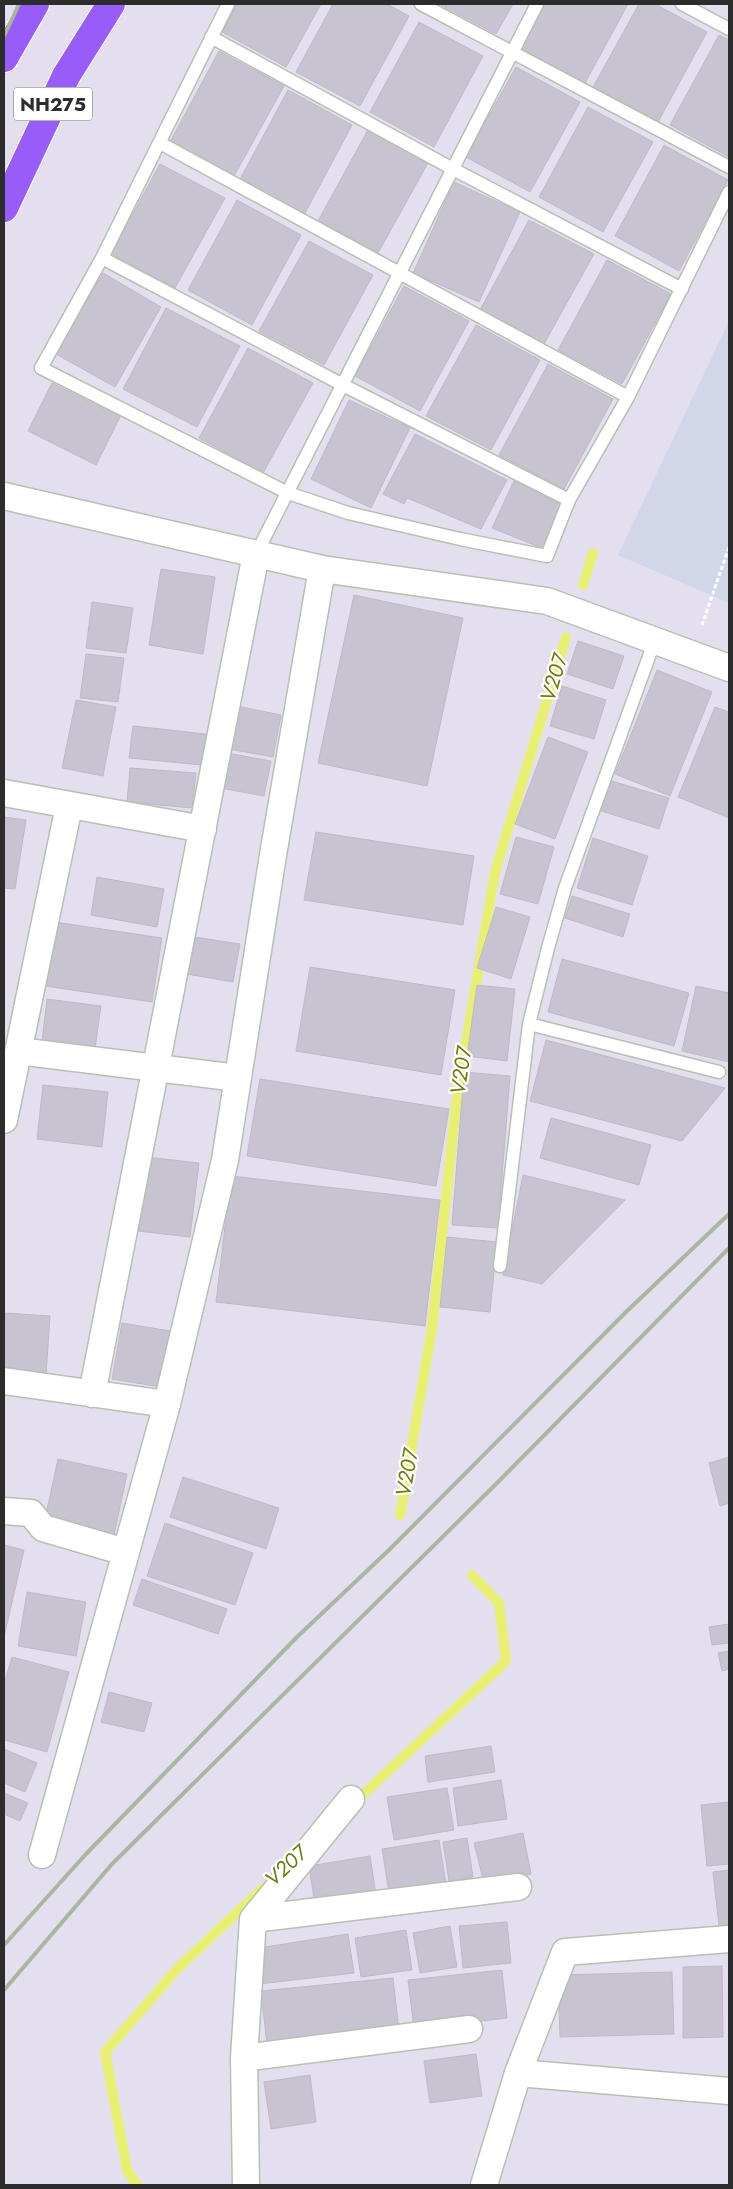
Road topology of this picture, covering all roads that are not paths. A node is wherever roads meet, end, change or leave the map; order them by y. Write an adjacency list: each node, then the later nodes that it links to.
1 (35, 4): 10 (highway)
2 (110, 4): 15 (highway, NH275)
3 (228, 4): 8 (lane)
4 (421, 4): 9 (lane)
5 (537, 4): 9 (lane)
6 (682, 4): 7 (lane)
7 (729, 29)
8 (211, 37): 11 (lane); 13 (lane)
9 (512, 54): 12 (lane); 13 (lane)
10 (4, 58)
11 (160, 143): 16 (lane); 17 (lane)
12 (729, 167)
13 (453, 169): 17 (lane); 18 (lane)
14 (729, 192): 18 (lane)
15 (4, 208)
16 (102, 258): 19 (lane); 21 (lane)
17 (400, 273): 19 (lane); 20 (lane)
18 (682, 289): 20 (lane)
19 (343, 385): 21 (lane); 23 (lane)
20 (628, 397): 23 (lane)
21 (288, 492): 23 (lane); 24 (lane)
22 (4, 496): 24 (street)
23 (569, 500)
24 (256, 554): 25 (street); 30 (street)
25 (322, 569): 26 (street); 35 (street)
26 (655, 640): 27 (street); 31 (lane)
27 (729, 668)
28 (4, 793): 29 (street)
29 (69, 806): 30 (street); 32 (street)
30 (203, 829): 33 (street)
31 (530, 1024): 34 (lane); 37 (lane)
32 (18, 1051): 33 (street); 36 (street)
33 (156, 1067): 35 (street); 39 (street)
34 (719, 1072)
35 (238, 1078): 40 (street)
36 (4, 1120)
37 (500, 1266)
38 (4, 1381): 39 (street)
39 (92, 1394): 40 (street)
40 (167, 1404): 42 (street)
41 (4, 1512): 42 (street)
42 (125, 1552): 44 (street)
43 (351, 1799): 46 (street)
44 (42, 1855)
45 (518, 1887): 46 (street)
46 (253, 1919): 49 (street)
47 (729, 1939): 50 (street)
48 (469, 2029): 49 (street)
49 (244, 2058): 52 (street)
50 (518, 2073): 51 (street); 53 (street)
51 (729, 2091)
52 (246, 2185)
53 (484, 2185)

